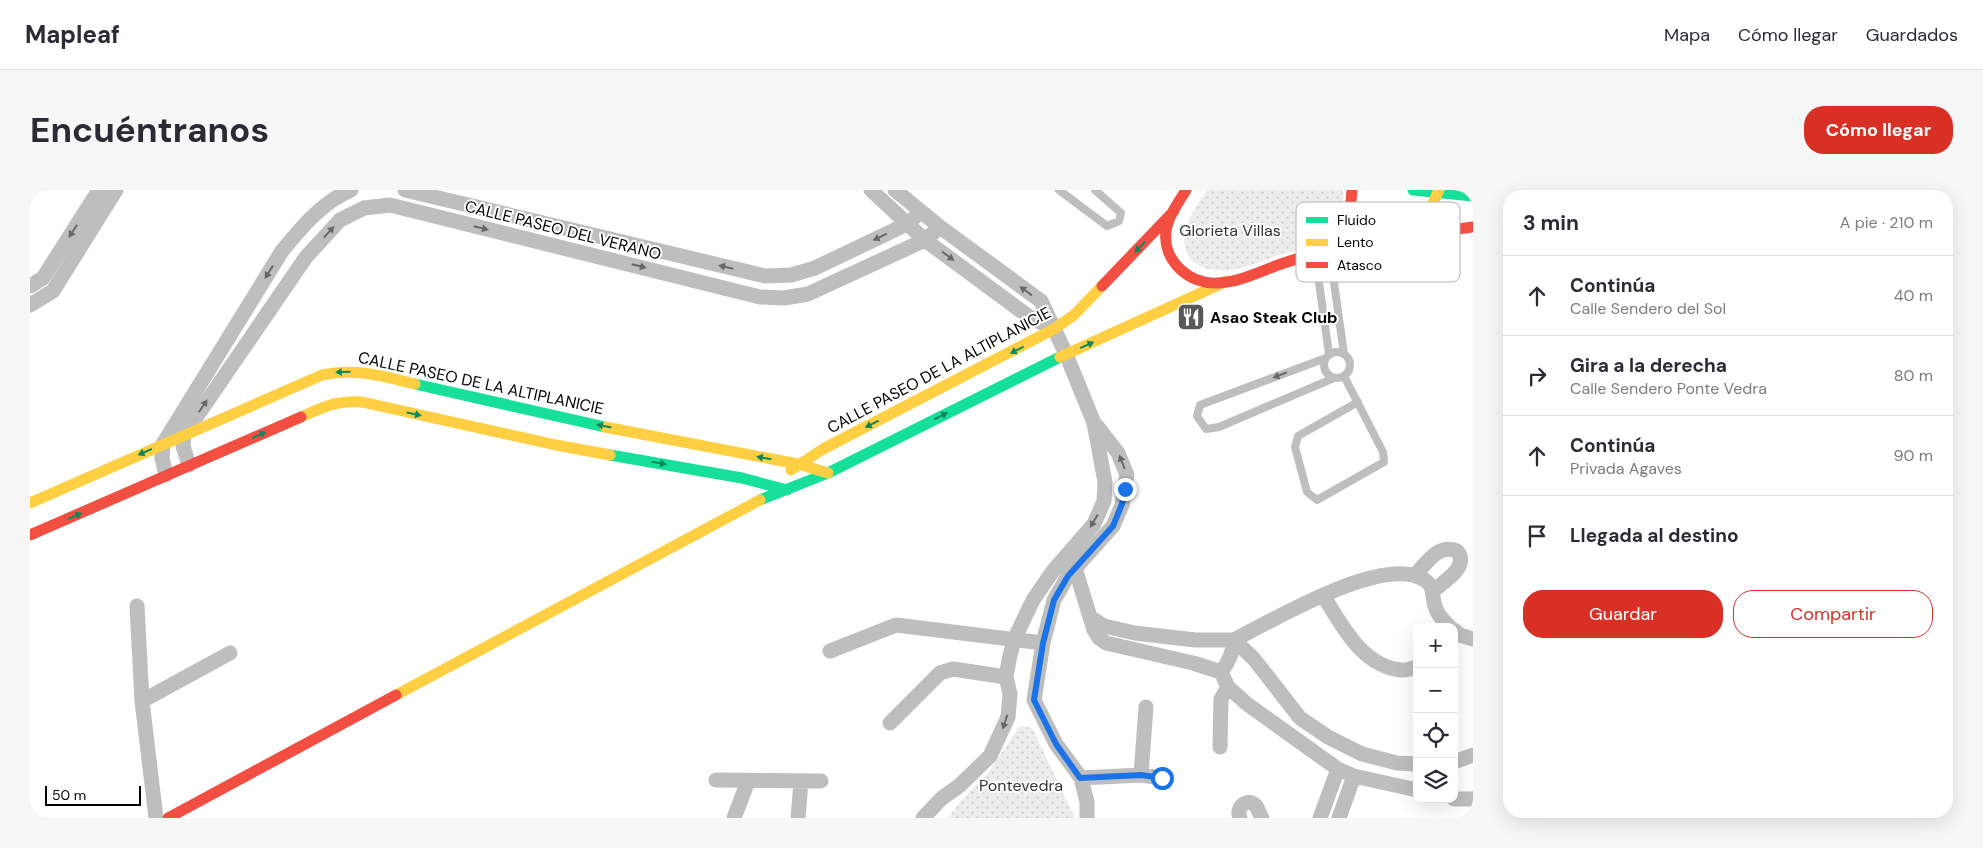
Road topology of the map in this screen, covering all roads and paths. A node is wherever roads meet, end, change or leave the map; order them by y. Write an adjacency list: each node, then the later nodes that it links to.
1 (100, 190): 31 (street, one-way to 31)
2 (116, 190): 32 (street)
3 (351, 190): 22 (street)
4 (405, 190): 17 (street, CALLE PASEO DEL VERANO)
5 (871, 190): 16 (street)
6 (895, 190): 15 (street)
7 (1059, 190): 8 (lane)
8 (1095, 190)
9 (1186, 190): 14 (main road)
10 (1413, 190): 12 (main road)
11 (1465, 190): 13 (main road)
12 (1438, 192): 13 (main road)
13 (1473, 196)
14 (1174, 211): 28 (main road); 33 (main road, CALLE PASEO DE LA ALTIPLANICIE, one-way to 33)
15 (921, 212): 16 (street, CALLE PASEO DEL VERANO); 18 (street)
16 (907, 224): 21 (street); 24 (street, CALLE PASEO DEL VERANO, one-way to 24)
17 (551, 225): 23 (street); 24 (street, CALLE PASEO DEL VERANO)
18 (940, 227): 21 (street, CALLE PASEO DEL VERANO); 33 (street, one-way to 18)
19 (1473, 227): 20 (main road)
20 (1460, 229)
21 (925, 240): 27 (street, CALLE PASEO DEL VERANO); 33 (street, one-way to 33)
22 (288, 244): 25 (street); 43 (street, one-way to 43)
23 (548, 244): 25 (street, CALLE PASEO DEL VERANO, one-way to 23); 27 (street, CALLE PASEO DEL VERANO, one-way to 27)
24 (675, 254): 27 (street)
25 (306, 256): 42 (street, CALLE PASEO DEL VERANO, one-way to 25)
26 (1296, 259): 28 (main road)
27 (671, 274)
28 (1227, 281): 34 (main road, one-way to 28)
29 (1318, 282): 36 (lane)
30 (1336, 282): 35 (lane)
31 (30, 286)
32 (30, 305)
33 (1054, 329): 34 (street); 44 (main road, CALLE PASEO DE LA ALTIPLANICIE, one-way to 44)
34 (1066, 354): 40 (street); 46 (main road, one-way to 34)
35 (1344, 354): 36 (lane); 37 (lane)
36 (1327, 356): 38 (lane); 38 (lane, one-way to 38)
37 (1344, 376): 38 (lane); 39 (lane)
38 (1334, 378)
39 (1358, 402): 39 (lane)
40 (1094, 423): 53 (street, one-way to 53); 54 (street, one-way to 40)
41 (559, 431): 42 (main road, CALLE PASEO DE LA ALTIPLANICIE, one-way to 42); 44 (main road, CALLE PASEO DE LA ALTIPLANICIE, one-way to 41); 45 (main road, CALLE PASEO DE LA ALTIPLANICIE, one-way to 41); 48 (main road, CALLE PASEO DE LA ALTIPLANICIE, one-way to 48)
42 (184, 435): 43 (main road, CALLE PASEO DE LA ALTIPLANICIE); 45 (street)
43 (163, 444): 47 (street); 50 (main road, CALLE PASEO DE LA ALTIPLANICIE, one-way to 50)
44 (798, 464): 46 (main road, CALLE PASEO DE LA ALTIPLANICIE); 48 (main road, CALLE PASEO DE LA ALTIPLANICIE)
45 (189, 466): 47 (main road, CALLE PASEO DE LA ALTIPLANICIE)
46 (828, 472): 49 (main road)
47 (166, 475): 52 (main road, CALLE PASEO DE LA ALTIPLANICIE, one-way to 47)
48 (770, 485): 49 (main road, CALLE PASEO DE LA ALTIPLANICIE); 51 (main road)
49 (787, 490): 51 (main road)
50 (30, 502)
51 (748, 505): 92 (main road)
52 (30, 535)
53 (1066, 555): 54 (street); 61 (street)
54 (1076, 568): 59 (street); 63 (street)
55 (1415, 576): 56 (street); 56 (street); 57 (street)
56 (1433, 591): 60 (street)
57 (1323, 595): 62 (street); 66 (street)
58 (137, 606): 72 (street)
59 (1090, 617): 62 (street); 67 (street)
60 (1446, 623)
61 (1014, 640): 63 (street); 64 (street); 68 (street)
62 (1234, 640): 67 (street); 78 (street)
63 (1043, 643): 71 (street)
64 (830, 651)
65 (230, 653): 72 (street)
66 (1413, 668)
67 (1221, 672): 69 (street)
68 (1006, 677): 70 (street); 74 (street)
69 (1228, 687): 75 (street); 79 (street)
70 (1010, 694): 71 (street); 95 (street, one-way to 95)
71 (1034, 700): 82 (street)
72 (142, 701): 91 (street)
73 (1146, 707): 80 (street)
74 (890, 723)
75 (1220, 747)
76 (1473, 755): 77 (street)
77 (1458, 761)
78 (1413, 764)
79 (1338, 769): 81 (street); 99 (street)
80 (1141, 775): 82 (street); 83 (street)
81 (1354, 776): 88 (street); 100 (street)
82 (1080, 778): 96 (street)
83 (1162, 778)
84 (716, 780): 85 (street)
85 (748, 781): 87 (street); 93 (street)
86 (821, 781): 87 (street)
87 (801, 782): 94 (street)
88 (1413, 789)
89 (1458, 799): 90 (street)
90 (1473, 799)
91 (156, 818)
92 (168, 818)
93 (734, 818)
94 (798, 818)
95 (924, 818)
96 (1087, 818)
97 (1240, 818): 98 (street)
98 (1262, 818)
99 (1320, 818)
100 (1339, 818)

